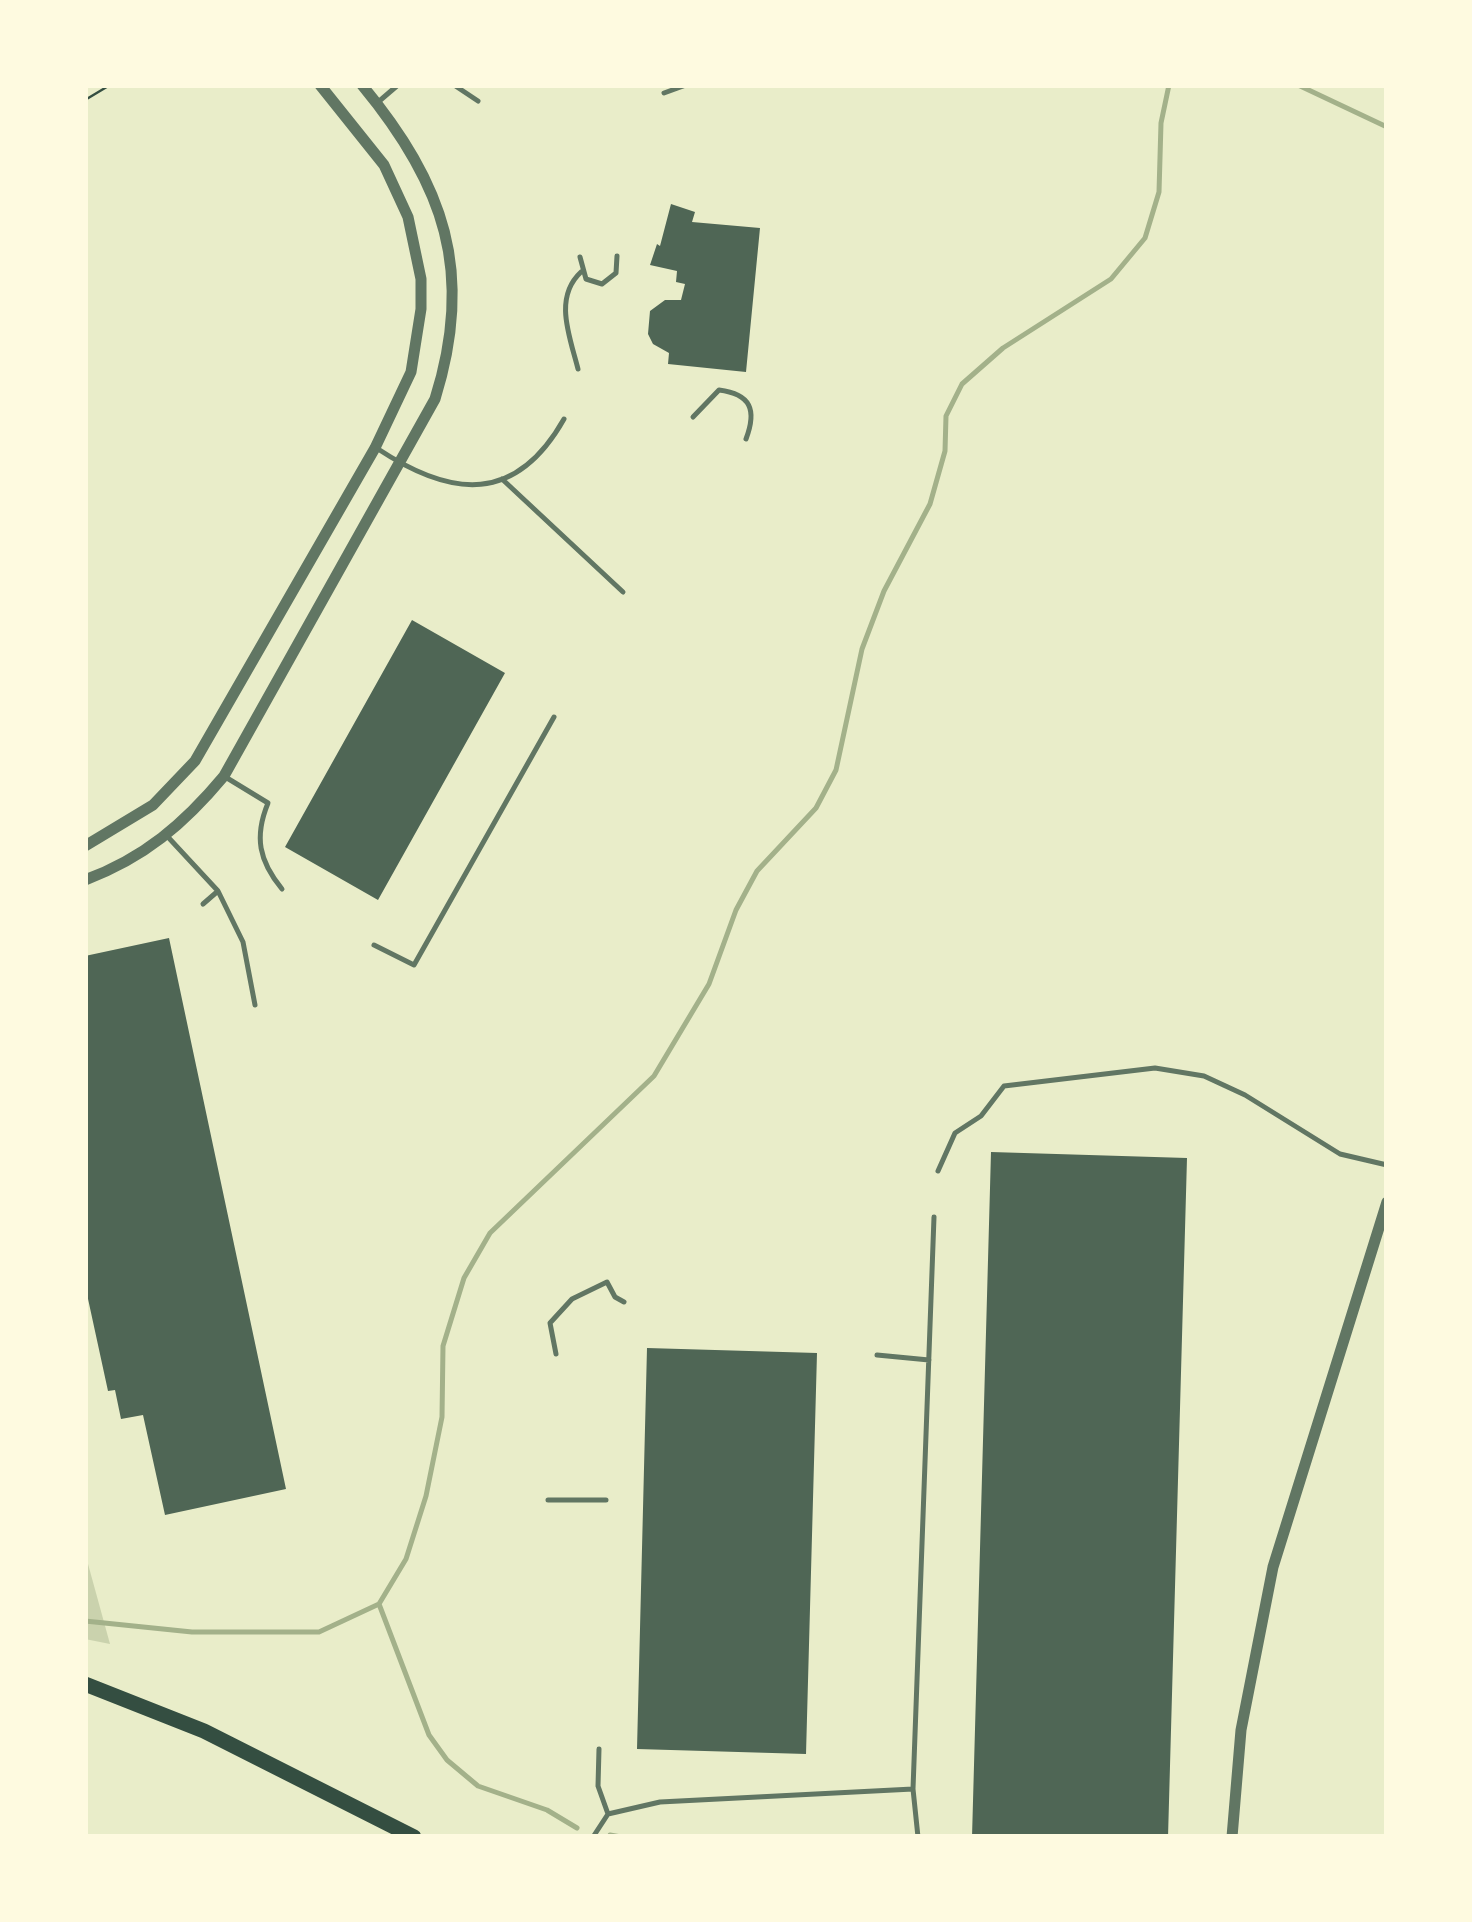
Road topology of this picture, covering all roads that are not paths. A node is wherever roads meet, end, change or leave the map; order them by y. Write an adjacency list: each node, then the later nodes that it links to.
1 (320, 85): 16 (street)
2 (362, 85): 8 (street)
3 (398, 85): 8 (lane)
4 (454, 85): 7 (lane)
5 (686, 85): 6 (lane)
6 (664, 93)
7 (478, 100)
8 (377, 103): 17 (street)
9 (617, 256): 11 (lane)
10 (580, 258): 11 (lane)
11 (580, 272): 12 (lane)
12 (578, 369)
13 (693, 417): 15 (lane)
14 (564, 419): 18 (lane)
15 (746, 438)
16 (375, 448): 17 (lane); 23 (street)
17 (401, 464): 18 (lane); 21 (street)
18 (502, 479): 19 (lane)
19 (623, 592)
20 (554, 717): 28 (lane)
21 (224, 776): 22 (street); 25 (lane)
22 (166, 836): 24 (street); 26 (lane)
23 (85, 846)
24 (85, 880)
25 (282, 889)
26 (218, 891): 27 (lane); 29 (lane)
27 (203, 904)
28 (374, 945)
29 (255, 1005)
30 (1387, 1165): 31 (lane)
31 (938, 1171)
32 (1387, 1202): 47 (street)
33 (934, 1217): 37 (lane)
34 (624, 1302): 35 (lane)
35 (556, 1354)
36 (876, 1355): 37 (lane)
37 (929, 1360): 42 (lane)
38 (548, 1500): 39 (lane)
39 (606, 1500)
40 (85, 1684): 44 (main road)
41 (599, 1748): 43 (lane)
42 (913, 1789): 43 (lane); 46 (lane)
43 (608, 1814): 45 (lane)
44 (414, 1837)
45 (592, 1837)
46 (918, 1837)
47 (1232, 1837)

